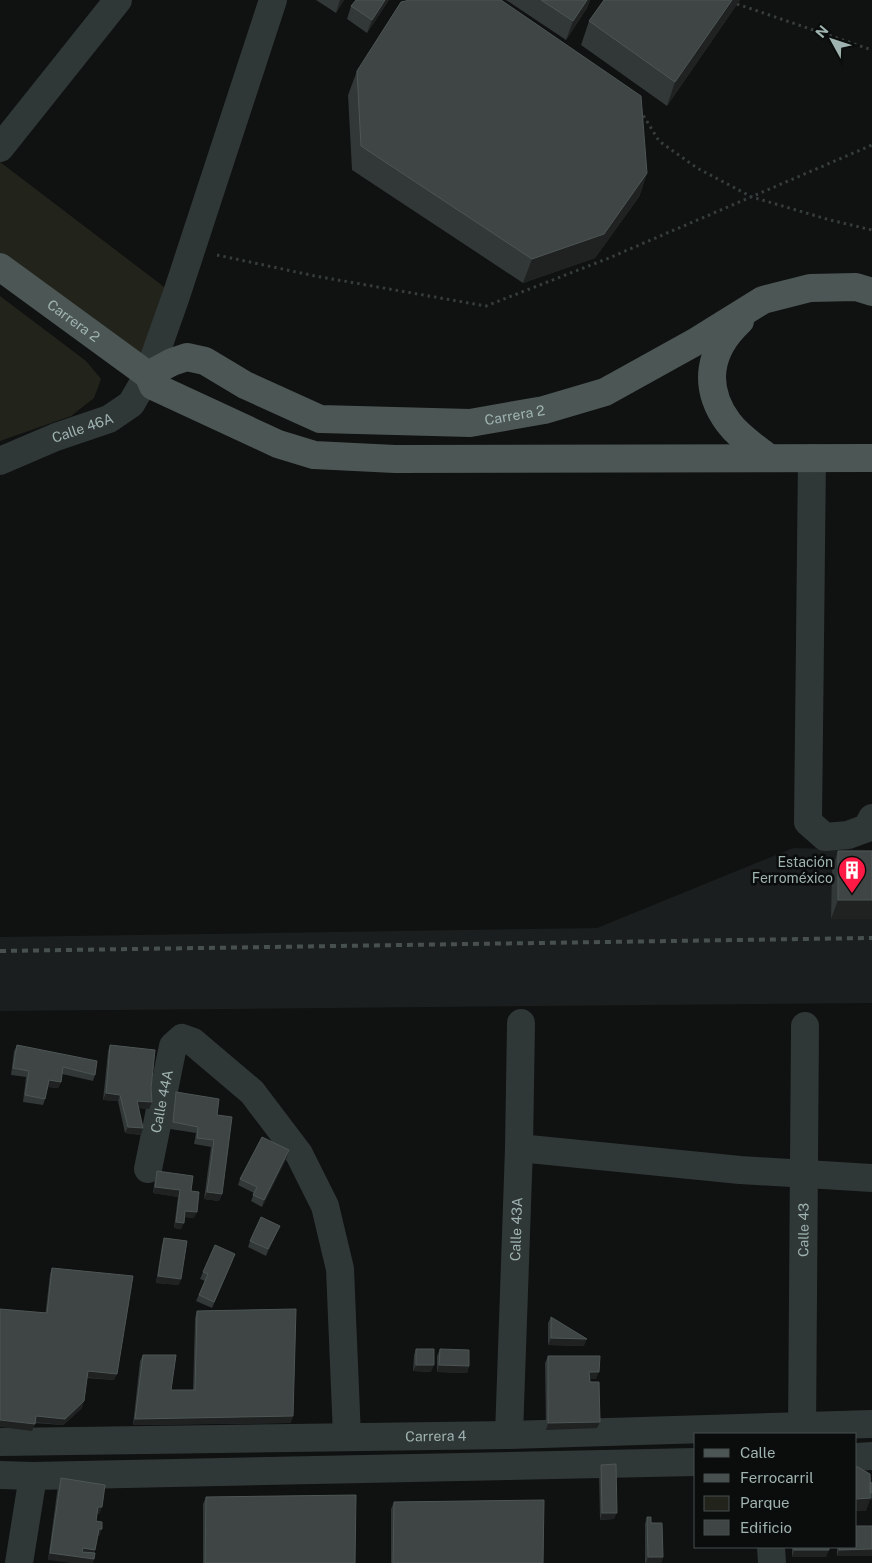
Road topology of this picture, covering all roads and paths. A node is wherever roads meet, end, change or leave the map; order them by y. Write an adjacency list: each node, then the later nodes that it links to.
1 (118, 0): 7 (street)
2 (273, 0): 10 (street, Calle 46A)
3 (737, 4): 4 (path)
4 (872, 50)
5 (638, 108): 8 (path)
6 (872, 145): 8 (path)
7 (0, 148)
8 (752, 197): 9 (path); 10 (path)
9 (872, 230)
10 (191, 250): 14 (street, Calle 46A)
11 (0, 267): 14 (main road, Carrera 2)
12 (872, 292): 13 (main road, Carrera 2)
13 (763, 300): 14 (main road, Carrera 2); 16 (main road)
14 (148, 375): 16 (main road, Carrera 2); 18 (street, Calle 46A)
15 (869, 457): 17 (main road, Carrera 2)
16 (769, 458): 17 (main road, Carrera 2)
17 (812, 458): 19 (street)
18 (0, 461)
19 (872, 818)
20 (521, 1022): 22 (street, Calle 43A)
21 (805, 1026): 24 (street, Calle 43)
22 (519, 1148): 24 (street); 29 (street, Calle 43A)
23 (148, 1169): 30 (street, Calle 44A)
24 (804, 1174): 25 (street); 27 (street, Calle 43)
25 (872, 1178)
26 (872, 1424): 27 (street, Carrera 4)
27 (802, 1430): 28 (street, Carrera 4)
28 (768, 1431): 29 (street, Carrera 4)
29 (509, 1434): 30 (street, Carrera 4)
30 (347, 1436): 31 (street, Carrera 4)
31 (0, 1442)
32 (857, 1456): 33 (street)
33 (872, 1456)
34 (694, 1462): 36 (street)
35 (0, 1475): 36 (street)
36 (33, 1476): 38 (street)
37 (771, 1548): 39 (street)
38 (19, 1563)
39 (772, 1563)

